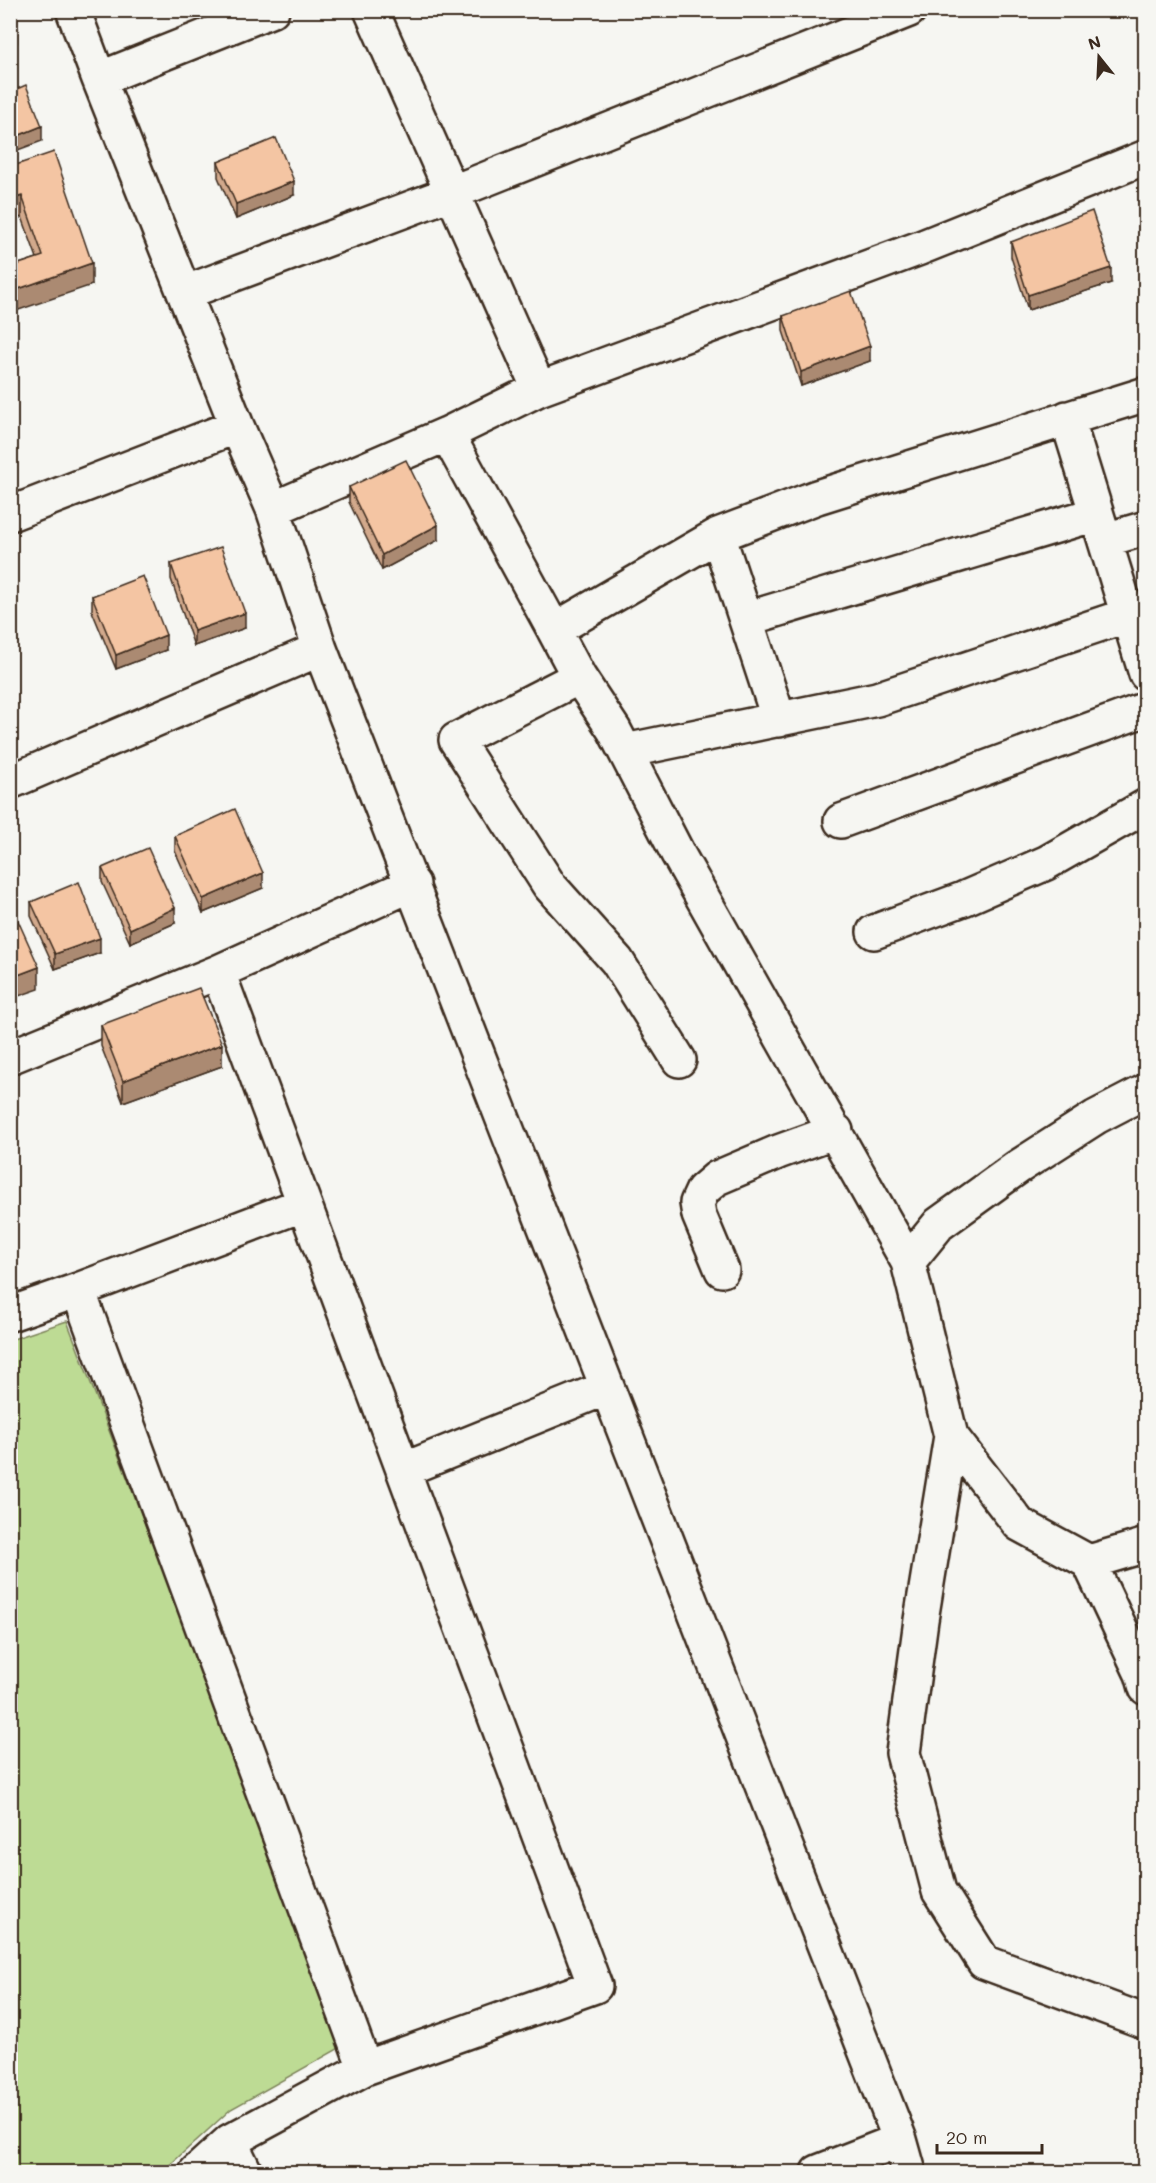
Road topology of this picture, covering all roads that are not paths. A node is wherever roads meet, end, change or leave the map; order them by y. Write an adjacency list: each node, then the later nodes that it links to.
1 (73, 10): 5 (street)
2 (272, 10): 5 (street)
3 (371, 10): 7 (street)
4 (909, 10): 7 (street)
5 (99, 79): 8 (street)
6 (1146, 157): 9 (street)
7 (451, 193): 8 (street); 9 (street)
8 (184, 293): 12 (street)
9 (539, 389): 13 (street)
10 (1146, 394): 11 (street)
11 (1067, 418): 16 (street); 18 (street)
12 (237, 426): 14 (street); 15 (street)
13 (447, 434): 14 (street); 21 (street)
14 (273, 509): 22 (street)
15 (10, 514)
16 (1101, 527): 17 (street); 19 (street); 20 (street)
17 (1146, 528)
18 (718, 535): 20 (street); 21 (street)
19 (1137, 612): 23 (street); 26 (street)
20 (746, 619): 26 (street)
21 (554, 630): 24 (street)
22 (320, 649): 28 (street); 31 (street)
23 (1146, 674)
24 (579, 677): 27 (street); 35 (street)
25 (1146, 709): 30 (street)
26 (778, 720): 27 (street)
27 (625, 752): 37 (street)
28 (10, 782)
29 (1146, 806): 32 (street)
30 (841, 821)
31 (413, 884): 33 (street); 43 (street)
32 (874, 932)
33 (218, 972): 34 (street); 38 (street)
34 (10, 1057)
35 (679, 1060)
36 (1146, 1091): 39 (street)
37 (836, 1131): 39 (street); 40 (street)
38 (304, 1204): 41 (street); 45 (street)
39 (908, 1262): 44 (street)
40 (722, 1270)
41 (78, 1290): 42 (street); 50 (street)
42 (10, 1314)
43 (606, 1388): 45 (street); 51 (street)
44 (951, 1436): 47 (street); 49 (street)
45 (403, 1470): 50 (street)
46 (1146, 1545): 47 (street)
47 (1089, 1562): 48 (street)
48 (1146, 1688)
49 (1146, 2022)
50 (365, 2068): 52 (street)
51 (900, 2140): 55 (street); 56 (street)
52 (230, 2141): 53 (street); 54 (street)
53 (196, 2172)
54 (245, 2172)
55 (818, 2172)
56 (909, 2172)

